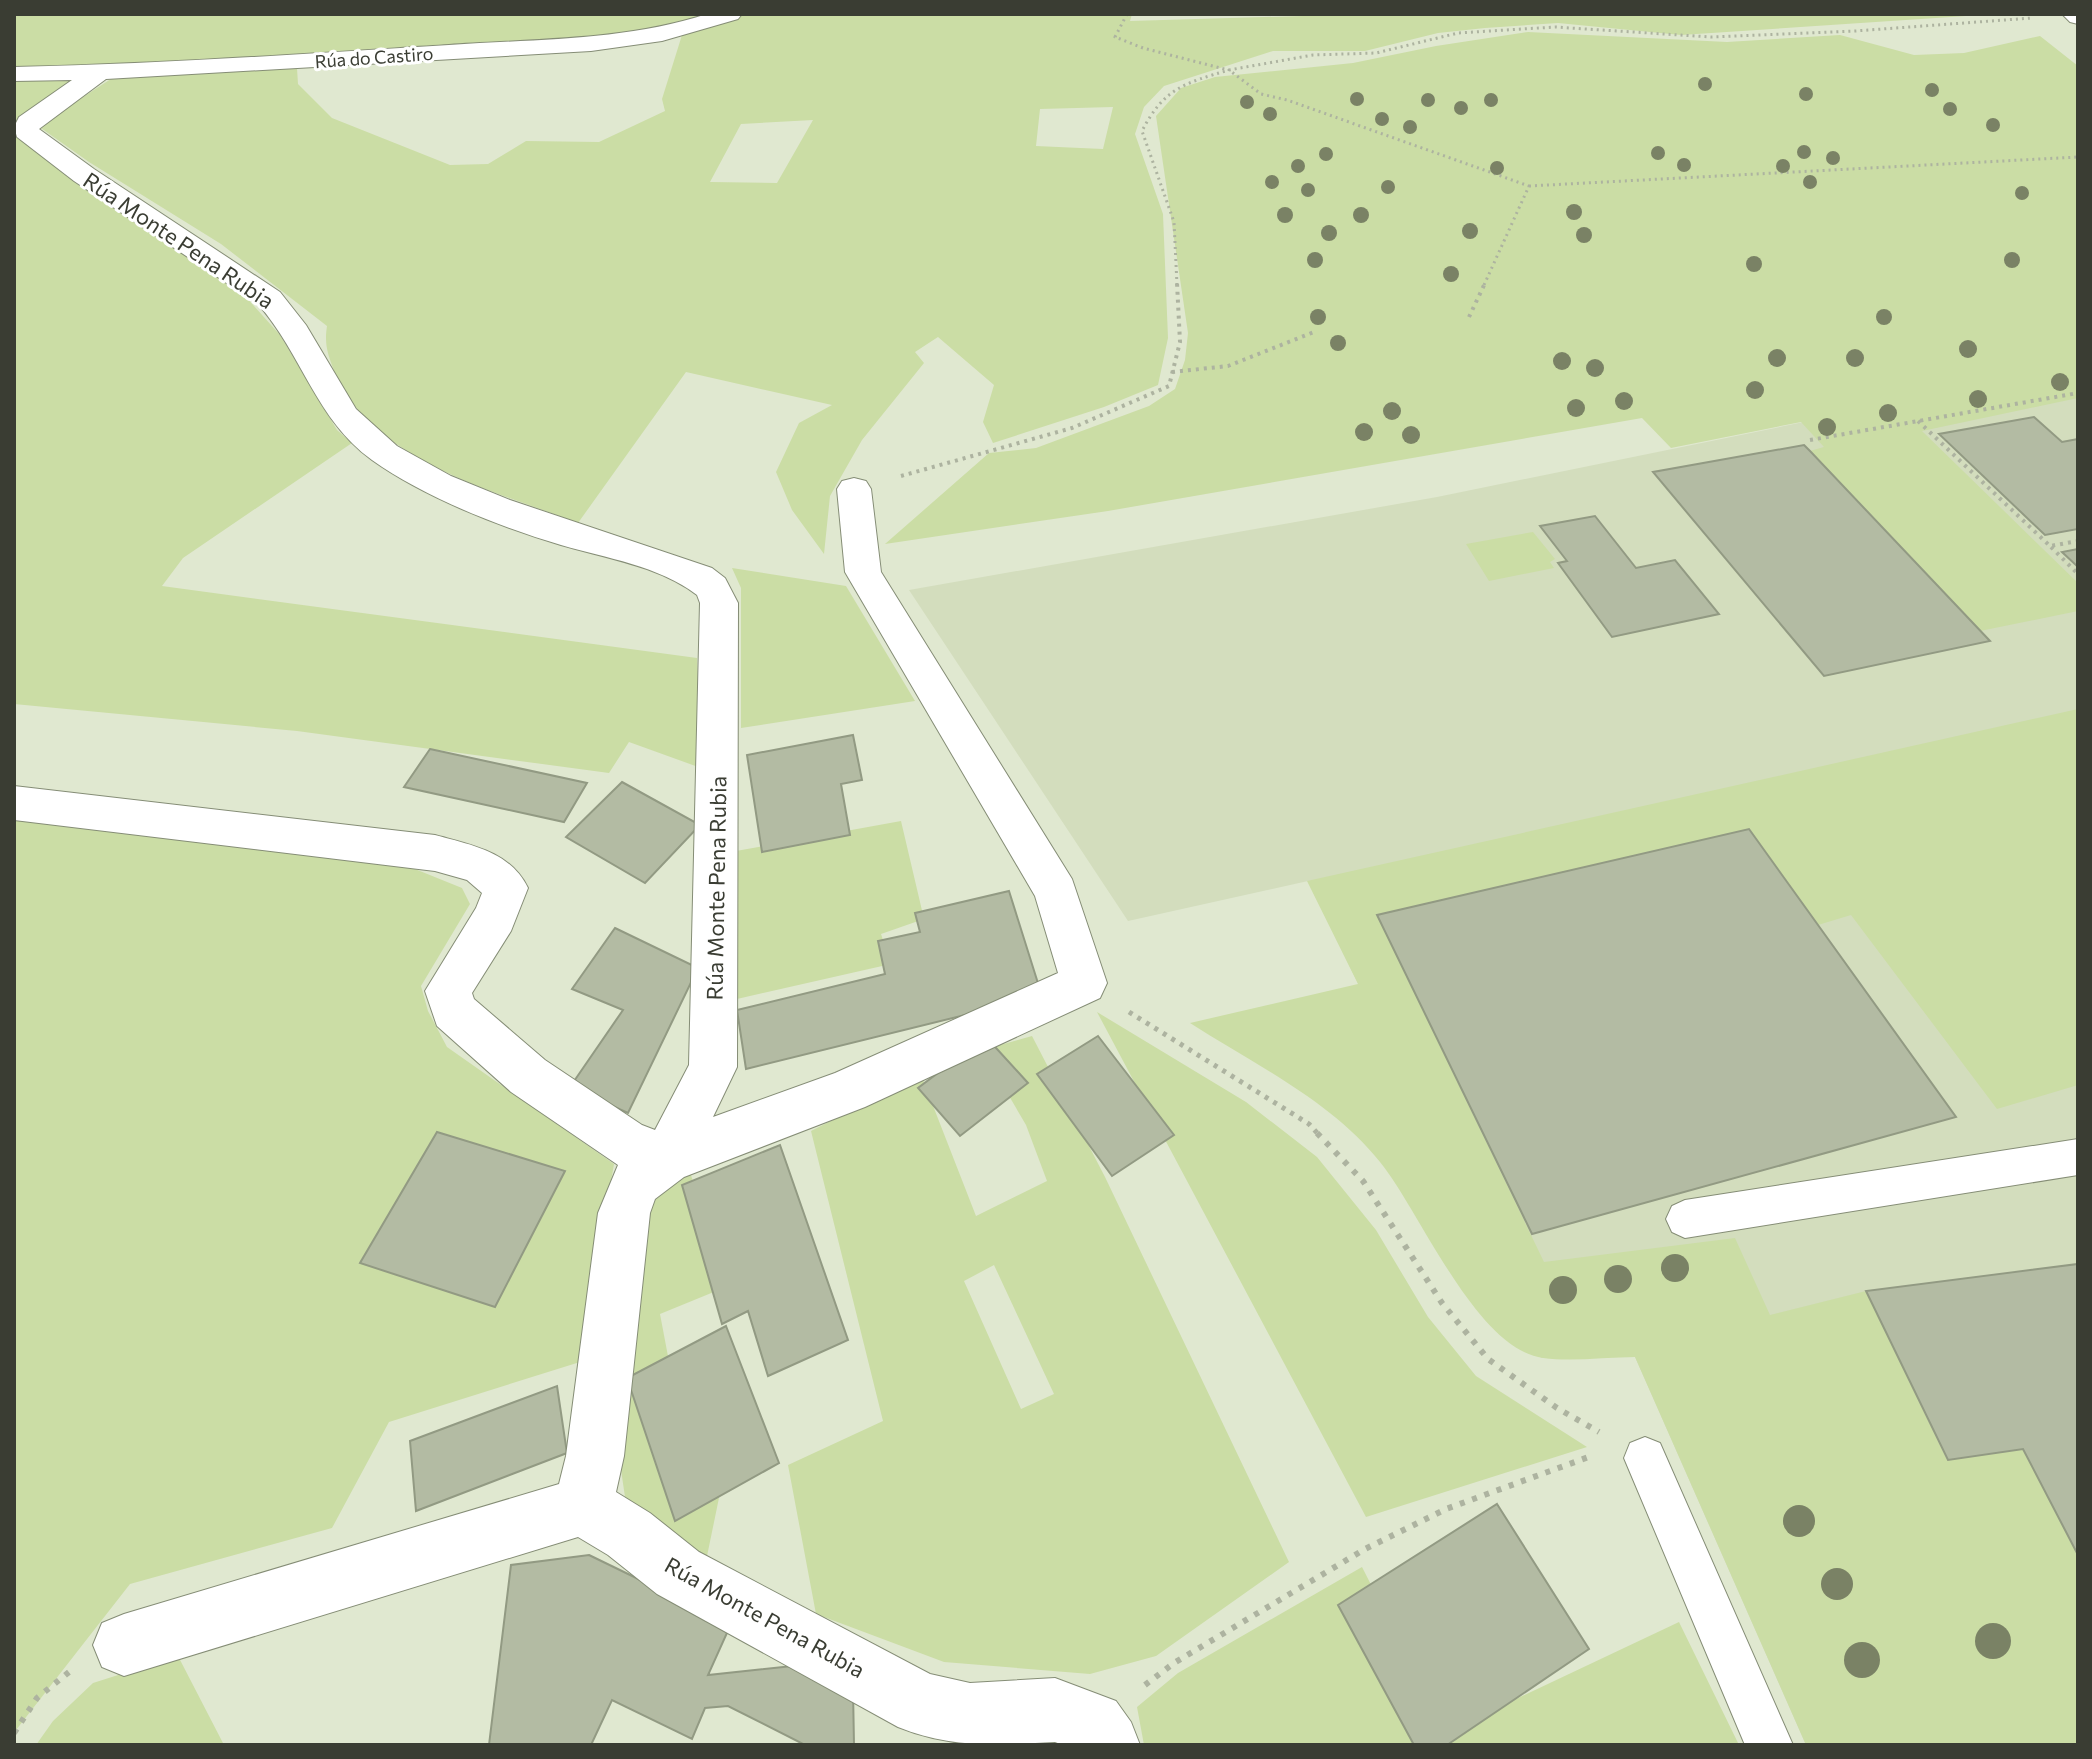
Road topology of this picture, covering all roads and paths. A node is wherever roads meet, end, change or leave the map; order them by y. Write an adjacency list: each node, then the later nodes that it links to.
1 (730, 14): 5 (street, Rúa do Castiro)
2 (1127, 14): 4 (path)
3 (2076, 15): 4 (path)
4 (1229, 70): 8 (path); 11 (path)
5 (99, 73): 6 (street, Rúa do Castiro); 22 (street, Rúa Monte Pena Rubia)
6 (14, 74)
7 (2078, 157): 8 (path)
8 (1529, 186): 9 (path)
9 (1469, 317)
10 (1314, 332): 11 (path)
11 (1172, 372): 15 (path)
12 (2078, 393): 13 (path)
13 (1918, 421): 14 (path); 17 (path)
14 (1810, 440)
15 (854, 489): 20 (street)
16 (2078, 541): 17 (path)
17 (2050, 546): 18 (path)
18 (2078, 574)
19 (14, 803): 22 (street)
20 (1084, 983): 22 (street); 24 (path)
21 (2078, 1157): 23 (lane)
22 (667, 1159): 25 (street, Rúa Monte Pena Rubia)
23 (1685, 1219)
24 (1634, 1451): 28 (path); 29 (lane)
25 (583, 1506): 26 (street); 28 (street, Rúa Monte Pena Rubia)
26 (124, 1645): 27 (path)
27 (14, 1733)
28 (1101, 1734)
29 (1769, 1745)

